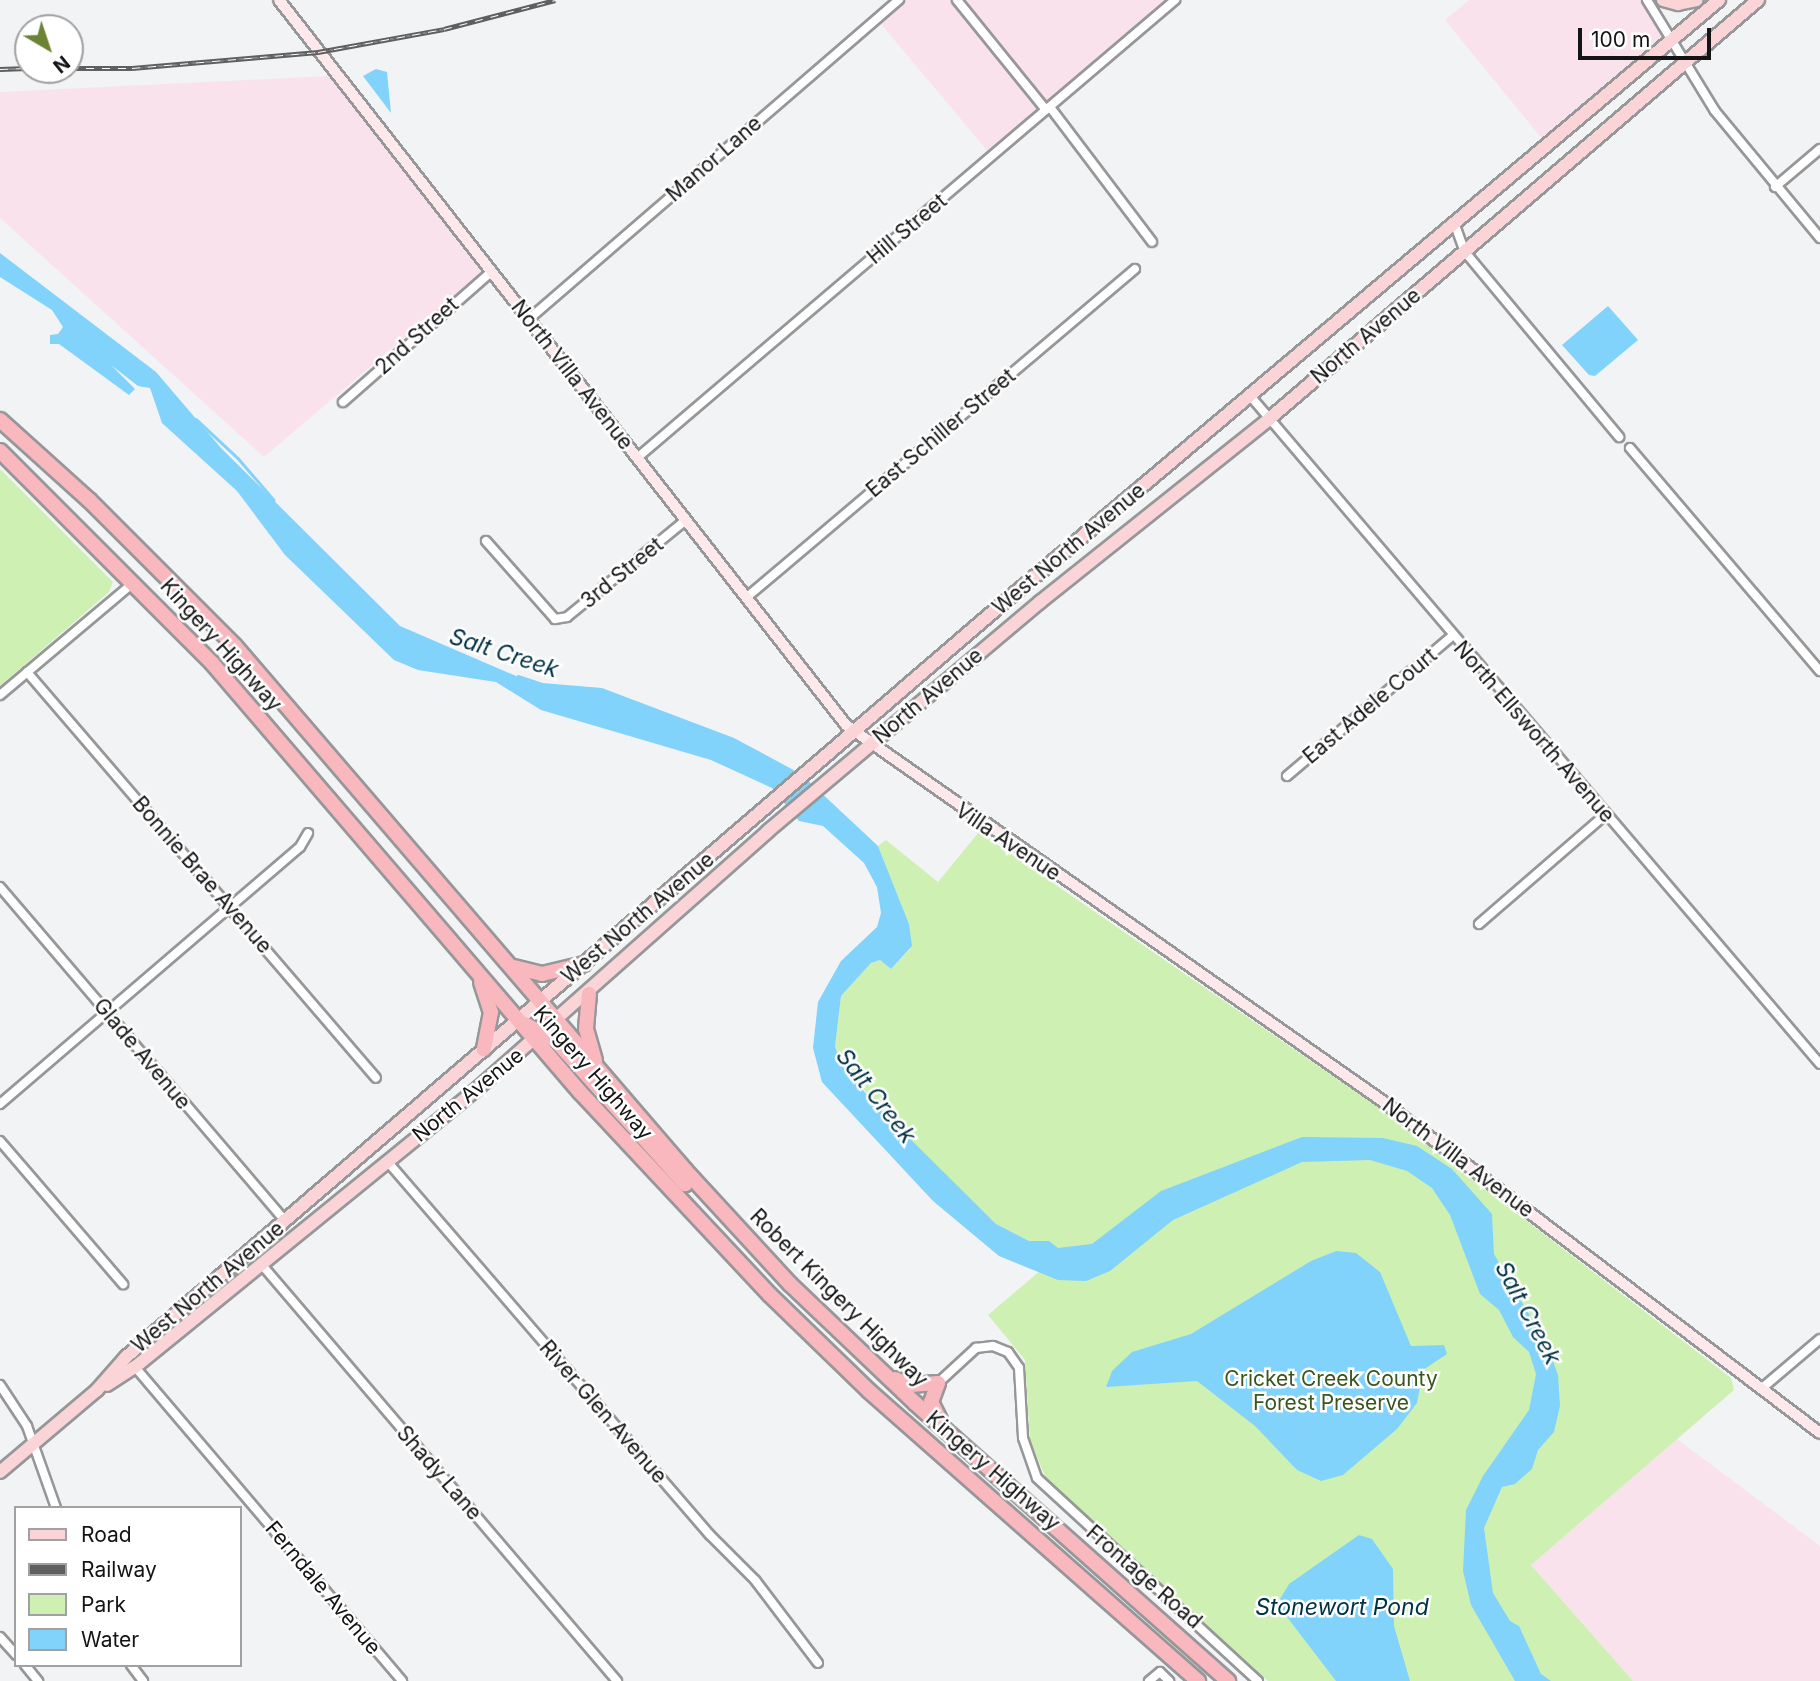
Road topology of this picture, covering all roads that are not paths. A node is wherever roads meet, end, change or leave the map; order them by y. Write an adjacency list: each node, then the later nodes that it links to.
1 (294, 0): 10 (street)
2 (899, 0): 22 (street, Manor Lane)
3 (957, 0): 13 (street)
4 (1175, 0): 13 (street, Hill Street)
5 (1647, 0): 11 (street)
6 (1663, 0): 7 (main road)
7 (1697, 0)
8 (1719, 0): 11 (main road, North Avenue)
9 (1758, 0): 12 (main road, North Avenue)
10 (281, 4): 21 (main road, North Villa Avenue)
11 (1674, 40): 12 (street); 16 (main road, North Avenue)
12 (1685, 62): 15 (street); 19 (main road, North Avenue)
13 (1048, 109): 18 (street); 30 (street, Hill Street)
14 (1820, 149): 15 (street)
15 (1775, 187): 17 (street)
16 (1455, 225): 19 (street); 23 (main road, North Avenue)
17 (1820, 238)
18 (1152, 242)
19 (1465, 252): 25 (main road, North Avenue); 27 (street)
20 (1135, 269): 34 (street, East Schiller Street)
21 (492, 271): 22 (main road, North Villa Avenue); 24 (street, 2nd Street)
22 (529, 319): 30 (main road, North Villa Avenue)
23 (1252, 398): 25 (street, North Ellsworth Avenue); 39 (main road, West North Avenue)
24 (343, 402)
25 (1269, 419): 35 (street, North Ellsworth Avenue); 40 (main road, North Avenue)
26 (0, 420): 48 (highway, Kingery Highway)
27 (1619, 437)
28 (1630, 448): 36 (street)
29 (0, 451): 33 (highway, Kingery Highway)
30 (637, 458): 31 (main road, North Villa Avenue)
31 (686, 520): 32 (street, 3rd Street); 34 (main road, North Villa Avenue)
32 (486, 541)
33 (134, 582): 37 (street); 50 (highway, Kingery Highway)
34 (747, 597): 39 (main road, North Villa Avenue)
35 (1452, 636): 41 (street, East Adele Court); 42 (street, North Ellsworth Avenue)
36 (1820, 671)
37 (27, 672): 38 (street); 45 (street, Bonnie Brae Avenue)
38 (0, 695)
39 (854, 733): 40 (main road, North Villa Avenue); 49 (main road, West North Avenue)
40 (870, 746): 47 (main road, Villa Avenue); 51 (main road, North Avenue)
41 (1287, 776)
42 (1605, 815): 46 (street); 58 (street, North Ellsworth Avenue)
43 (308, 833): 45 (street)
44 (0, 887): 53 (street, Glade Avenue)
45 (230, 907): 53 (street); 60 (street, Bonnie Brae Avenue)
46 (1479, 924)
47 (1149, 937): 73 (main road, North Villa Avenue)
48 (509, 964): 49 (highway); 52 (highway, Kingery Highway)
49 (584, 964): 52 (main road, West North Avenue)
50 (477, 971): 54 (highway, Kingery Highway); 57 (highway)
51 (589, 994): 55 (main road, North Avenue); 59 (highway)
52 (542, 1000): 54 (main road, West North Avenue); 55 (highway, Kingery Highway)
53 (107, 1013): 61 (street); 65 (street, Glade Avenue)
54 (518, 1020): 56 (highway, Kingery Highway); 57 (main road, West North Avenue)
55 (558, 1020): 56 (main road, North Avenue); 59 (highway, Kingery Highway)
56 (539, 1036): 63 (main road, North Avenue); 64 (highway); 89 (highway, Kingery Highway)
57 (484, 1049): 65 (main road, West North Avenue)
58 (1820, 1064)
59 (596, 1066): 64 (highway, Robert Kingery Highway)
60 (376, 1078)
61 (0, 1104)
62 (0, 1141): 67 (street)
63 (387, 1161): 66 (main road, North Avenue); 82 (street, River Glen Avenue)
64 (726, 1214): 70 (highway, Robert Kingery Highway)
65 (286, 1222): 74 (main road, West North Avenue)
66 (262, 1265): 69 (main road, North Avenue); 86 (street, Shady Lane)
67 (123, 1284)
68 (1820, 1339): 73 (street)
69 (135, 1367): 74 (main road, North Avenue); 85 (street, Ferndale Avenue)
70 (885, 1374): 71 (highway); 76 (highway, Robert Kingery Highway)
71 (938, 1383): 76 (highway); 91 (street, Frontage Road)
72 (0, 1385): 77 (street)
73 (1761, 1389): 75 (main road, North Villa Avenue)
74 (97, 1390): 77 (main road, West North Avenue)
75 (1820, 1433)
76 (955, 1438): 90 (highway, Robert Kingery Highway)
77 (35, 1443): 78 (main road, West North Avenue); 79 (street)
78 (0, 1472)
79 (55, 1506)
80 (0, 1637): 81 (street)
81 (14, 1653)
82 (818, 1663)
83 (26, 1667): 84 (street)
84 (38, 1681)
85 (402, 1681)
86 (617, 1681)
87 (1149, 1681): 88 (street)
88 (1169, 1681)
89 (1198, 1681)
90 (1228, 1681)
91 (1258, 1681)

